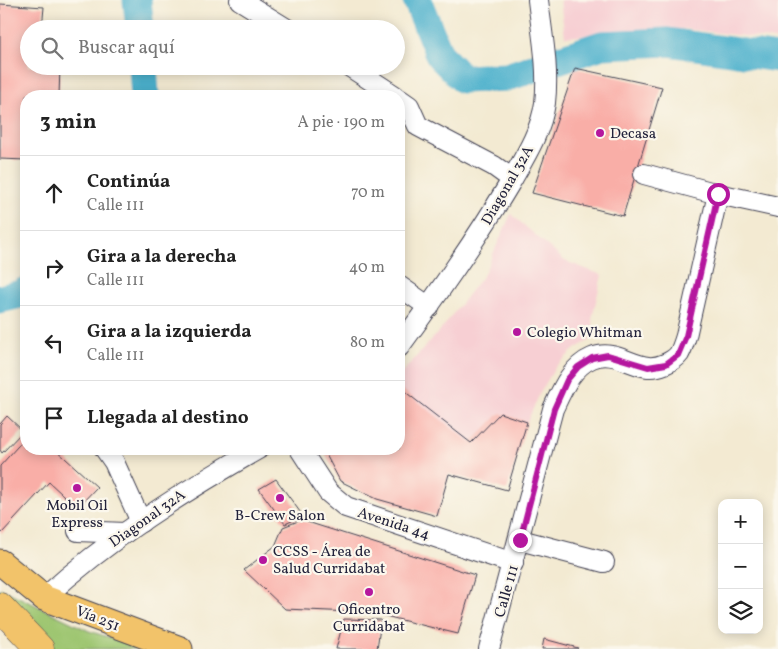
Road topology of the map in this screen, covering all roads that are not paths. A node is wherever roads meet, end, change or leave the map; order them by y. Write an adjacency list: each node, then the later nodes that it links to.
1 (240, 0): 3 (street)
2 (538, 0): 8 (street, Diagonal 32A)
3 (272, 20)
4 (362, 75): 5 (street)
5 (386, 90)
6 (405, 103): 8 (street)
7 (644, 174): 9 (street)
8 (512, 180): 12 (street, Diagonal 32A)
9 (718, 194): 10 (street); 19 (street, Calle 111)
10 (778, 207)
11 (405, 290): 12 (street)
12 (428, 307): 13 (street, Diagonal 32A)
13 (405, 339)
14 (109, 455): 17 (street)
15 (247, 455): 17 (street, Diagonal 32A)
16 (304, 455): 22 (street, Avenida 44)
17 (133, 527): 18 (street); 23 (street, Diagonal 32A)
18 (78, 531)
19 (520, 540): 21 (street); 22 (street, Calle 111)
20 (0, 562): 23 (main road, Vía 251)
21 (604, 562)
22 (513, 563): 27 (street, Calle 111)
23 (44, 598): 26 (main road, Vía 251)
24 (0, 607): 25 (highway)
25 (40, 649)
26 (180, 649)
27 (489, 649)

